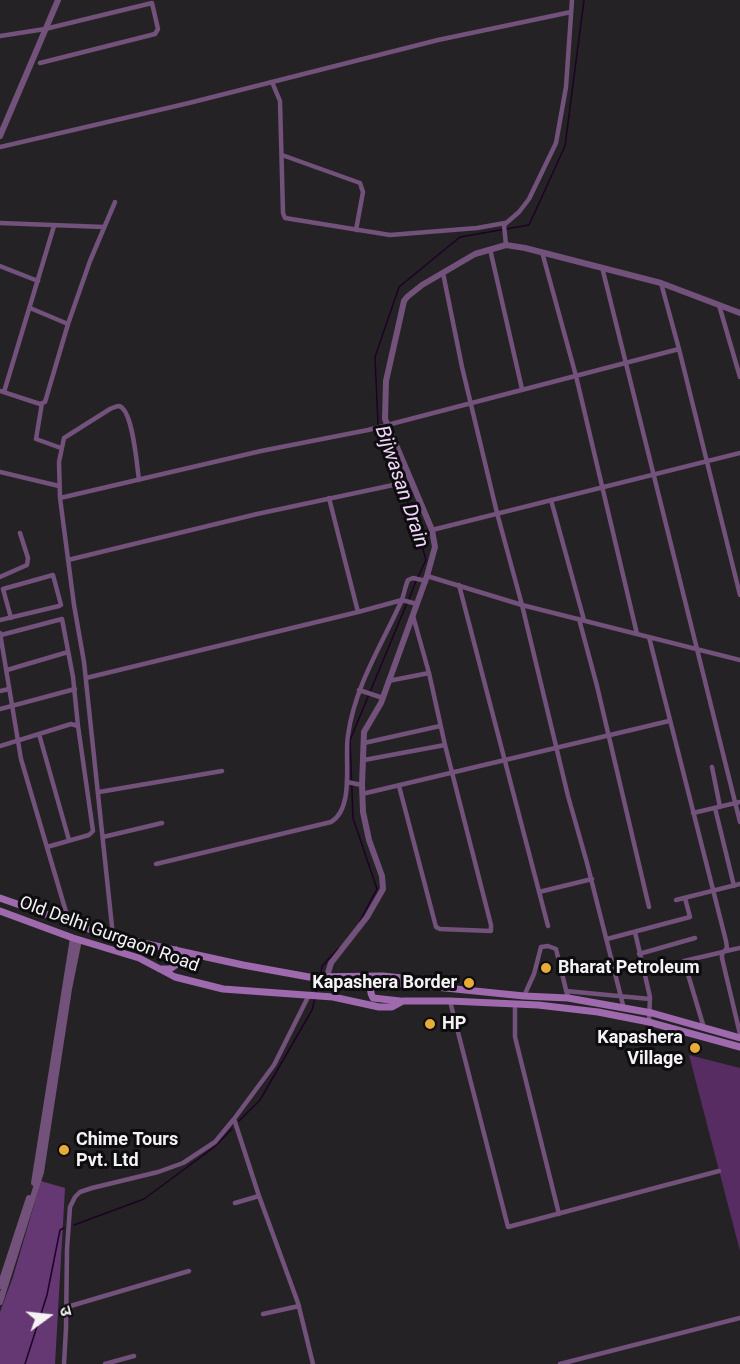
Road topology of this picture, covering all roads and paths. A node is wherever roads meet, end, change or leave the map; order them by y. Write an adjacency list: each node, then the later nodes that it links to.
1 (58, 0): 5 (street)
2 (572, 0): 4 (street)
3 (151, 2): 5 (street); 7 (street)
4 (571, 12): 8 (street); 14 (street)
5 (45, 29): 6 (street); 9 (street)
6 (0, 36)
7 (40, 63)
8 (272, 82): 10 (street); 11 (street)
9 (0, 136)
10 (0, 147)
11 (282, 155): 17 (street); 17 (street)
12 (115, 202): 16 (street)
13 (0, 223): 15 (street)
14 (503, 225): 17 (street); 18 (street)
15 (54, 226): 16 (street); 24 (street)
16 (104, 227): 29 (street)
17 (356, 230)
18 (506, 243): 19 (street); 20 (street)
19 (490, 249): 23 (street); 34 (street)
20 (542, 252): 22 (street); 32 (street)
21 (0, 266): 24 (street)
22 (602, 267): 25 (street); 31 (street)
23 (442, 273): 36 (street); 38 (street)
24 (38, 281): 27 (street)
25 (661, 283): 26 (street); 30 (street)
26 (719, 305): 28 (street); 33 (street)
27 (30, 308): 29 (street); 35 (street)
28 (740, 313)
29 (68, 324): 37 (street)
30 (679, 349): 31 (street); 41 (street)
31 (626, 363): 32 (street); 43 (street)
32 (576, 376): 34 (street); 47 (street)
33 (740, 376)
34 (522, 389): 36 (street)
35 (2, 391): 37 (street)
36 (471, 402): 38 (street); 51 (street)
37 (42, 404): 39 (street)
38 (383, 425): 44 (street); 45 (street)
39 (61, 448): 44 (street); 46 (street)
40 (740, 453): 41 (street)
41 (707, 462): 43 (street); 58 (street)
42 (0, 472): 46 (street)
43 (654, 475): 47 (street); 70 (street)
44 (139, 480): 48 (street)
45 (412, 481): 49 (street); 52 (street)
46 (59, 486): 48 (street)
47 (602, 486): 50 (street); 68 (street)
48 (60, 498): 54 (street)
49 (329, 498): 54 (street); 62 (street)
50 (551, 500): 51 (street); 66 (street)
51 (497, 513): 52 (street); 61 (street)
52 (432, 530): 56 (street)
53 (20, 533): 55 (street)
54 (68, 560): 76 (street)
55 (0, 577)
56 (425, 579): 57 (street); 59 (street); 60 (street)
57 (459, 585): 61 (street); 96 (street)
58 (740, 595)
59 (403, 600): 60 (street); 62 (street); 81 (street)
60 (415, 603): 63 (street)
61 (522, 605): 66 (street); 94 (street)
62 (358, 612): 76 (street)
63 (413, 616): 75 (street); 77 (street)
64 (11, 618): 64 (street); 65 (street)
65 (0, 620)
66 (582, 620): 68 (street); 89 (street)
67 (0, 634): 71 (street); 72 (street)
68 (637, 634): 69 (street)
69 (649, 637): 70 (street); 85 (street)
70 (697, 650): 73 (street); 105 (street)
71 (68, 652): 74 (street); 79 (street)
72 (2, 653): 74 (street)
73 (740, 660)
74 (7, 670): 78 (street)
75 (429, 673): 77 (street); 87 (street)
76 (86, 678): 103 (street)
77 (388, 681): 82 (street)
78 (9, 689): 80 (street); 83 (street)
79 (75, 689): 83 (street); 86 (street)
80 (0, 691)
81 (361, 691): 82 (street); 100 (street)
82 (381, 697): 91 (street)
83 (12, 705): 84 (street); 90 (street)
84 (0, 709)
85 (669, 721): 89 (street); 107 (street)
86 (78, 726): 88 (street); 111 (street)
87 (440, 726): 91 (street); 92 (street)
88 (39, 734): 90 (street); 111 (street)
89 (609, 736): 94 (street); 122 (street)
90 (18, 741): 93 (street); 112 (street)
91 (364, 743): 95 (street)
92 (445, 745): 95 (street); 99 (street)
93 (0, 746)
94 (557, 748): 96 (street); 114 (street)
95 (364, 760): 101 (street)
96 (506, 760): 99 (street); 117 (street)
97 (712, 767): 106 (street)
98 (222, 771): 103 (street)
99 (453, 772): 102 (street); 102 (street)
100 (348, 783): 101 (street); 113 (street)
101 (360, 784): 104 (street)
102 (399, 786): 104 (street)
103 (99, 792): 110 (street)
104 (362, 795): 136 (street)
105 (738, 802): 106 (street); 108 (street)
106 (718, 807): 107 (street); 116 (street)
107 (693, 813): 118 (street)
108 (740, 822)
109 (162, 823): 110 (street)
110 (104, 837): 127 (street)
111 (69, 840): 112 (street)
112 (47, 847): 124 (street)
113 (156, 864)
114 (592, 879): 117 (street); 130 (street)
115 (740, 884): 116 (street)
116 (734, 886): 118 (street)
117 (539, 891): 125 (street)
118 (713, 891): 120 (street); 133 (street)
119 (0, 898): 124 (main road, Old Delhi Gurgaon Road)
120 (685, 898): 121 (street); 126 (street)
121 (676, 900)
122 (649, 907)
123 (0, 911): 129 (main road, Old Delhi Gurgaon Road)
124 (69, 922): 127 (main road, Old Delhi Gurgaon Road)
125 (548, 926)
126 (634, 932): 130 (street); 134 (street)
127 (113, 936): 132 (main road, Old Delhi Gurgaon Road)
128 (695, 938): 134 (street)
129 (76, 939): 135 (main road, Old Delhi Gurgaon Road); 158 (street); 159 (street)
130 (607, 939): 141 (street)
131 (740, 948): 133 (street)
132 (176, 950): 135 (main road); 136 (main road, Old Delhi Gurgaon Road)
133 (724, 952): 149 (street); 150 (street)
134 (639, 954): 142 (street)
135 (159, 969): 138 (main road, Old Delhi Gurgaon Road)
136 (323, 976): 137 (main road, Old Delhi Gurgaon Road)
137 (426, 986): 140 (main road, Old Delhi Gurgaon Road); 143 (main road)
138 (314, 995): 143 (main road, Old Delhi Gurgaon Road); 152 (street)
139 (567, 995): 140 (main road, Old Delhi Gurgaon Road); 140 (street); 141 (street); 146 (main road, Old Delhi Gurgaon Road)
140 (524, 996)
141 (621, 996): 142 (street); 146 (street)
142 (650, 999): 147 (street)
143 (403, 1001): 144 (main road, Old Delhi Gurgaon Road)
144 (450, 1001): 145 (main road, Old Delhi Gurgaon Road); 156 (street)
145 (515, 1004): 148 (main road, Old Delhi Gurgaon Road); 156 (street)
146 (624, 1009): 147 (main road, Old Delhi Gurgaon Road)
147 (649, 1013): 148 (street); 149 (main road, Old Delhi Gurgaon Road)
148 (649, 1022): 151 (main road, Old Delhi Gurgaon Road)
149 (704, 1028): 150 (main road, Old Delhi Gurgaon Road)
150 (740, 1036)
151 (740, 1047)
152 (234, 1119): 154 (street); 161 (street)
153 (719, 1171): 156 (street)
154 (259, 1196): 155 (street); 160 (street)
155 (235, 1203)
156 (560, 1214)
157 (189, 1271): 161 (street)
158 (0, 1286)
159 (0, 1302)
160 (299, 1306): 162 (street); 167 (street)
161 (67, 1307): 165 (street)
162 (263, 1314)
163 (740, 1318): 168 (street)
164 (134, 1356): 166 (street)
165 (64, 1364)
166 (105, 1364)
167 (313, 1364)
168 (560, 1364)

